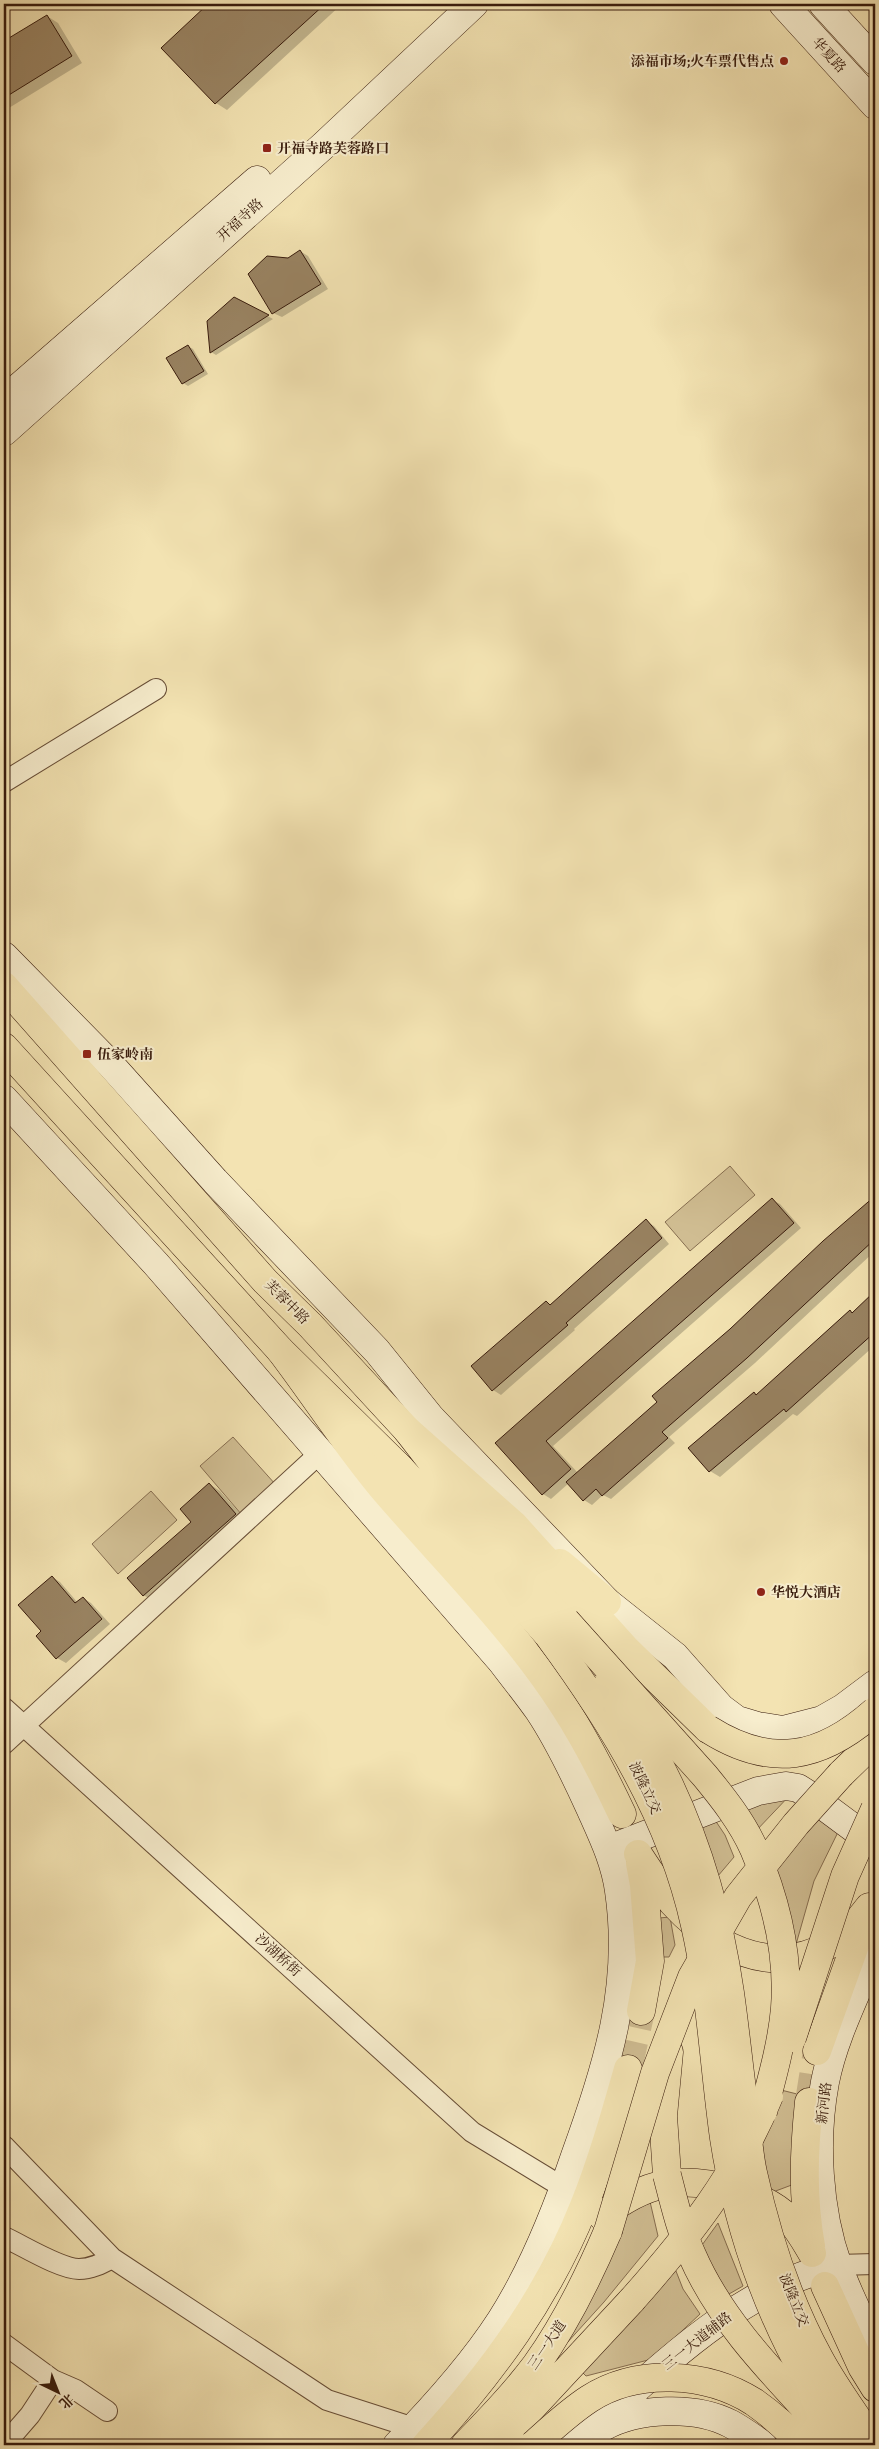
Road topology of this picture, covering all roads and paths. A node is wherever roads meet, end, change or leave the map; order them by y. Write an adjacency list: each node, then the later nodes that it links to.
1 (446, 4): 7 (street, 开福寺路)
2 (474, 4): 8 (street, 开福寺路)
3 (783, 4): 6 (street, 华夏路)
4 (823, 4): 5 (street)
5 (875, 61)
6 (875, 105)
7 (4, 400)
8 (4, 432)
9 (156, 689): 10 (street)
10 (4, 782)
11 (4, 956): 19 (street)
12 (4, 986): 16 (main road, 芙蓉中路)
13 (4, 1047): 15 (main road)
14 (4, 1099): 17 (street)
15 (280, 1350): 20 (main road); 30 (main road)
16 (407, 1430): 18 (main road); 20 (main road, 芙蓉中路)
17 (319, 1454): 24 (street); 32 (street)
18 (514, 1525): 19 (main road); 23 (main road, bridge)
19 (607, 1602): 25 (street)
20 (557, 1628): 40 (main road, bridge); 54 (main road, 波隆立交, bridge); 63 (main road, 波隆立交, bridge)
21 (875, 1684): 25 (street)
22 (4, 1708): 24 (street, 沙湖桥街)
23 (875, 1711)
24 (22, 1725): 27 (street); 42 (street, 沙湖桥街)
25 (783, 1730): 28 (street)
26 (875, 1741): 36 (main road, bridge)
27 (4, 1744)
28 (786, 1786): 31 (street); 32 (street)
29 (875, 1809): 40 (main road, bridge)
30 (622, 1814)
31 (875, 1844)
32 (609, 1849): 42 (street)
33 (872, 1900): 35 (main road); 37 (main road)
34 (875, 1948): 47 (street, 新河路)
35 (640, 2011)
36 (673, 2026): 56 (main road, 三一大道, bridge); 62 (main road, bridge)
37 (817, 2051)
38 (628, 2069): 44 (main road)
39 (809, 2102): 44 (main road)
40 (763, 2112): 57 (main road, 三一大道, bridge)
41 (4, 2146): 45 (street)
42 (564, 2188): 53 (street)
43 (4, 2237): 45 (street)
44 (566, 2244): 53 (main road)
45 (112, 2258): 53 (street)
46 (875, 2264): 47 (street)
47 (831, 2275): 49 (street, 新河路); 51 (main road); 59 (street, 三一大道辅路)
48 (4, 2344): 50 (street)
49 (875, 2348)
50 (53, 2380): 52 (street); 55 (street)
51 (875, 2388)
52 (107, 2411)
53 (412, 2440)
54 (875, 2444)
55 (4, 2445)
56 (466, 2445)
57 (497, 2445)
58 (533, 2445): 61 (main road, bridge)
59 (574, 2445): 60 (street)
60 (763, 2445)
61 (802, 2445)
62 (839, 2445)
63 (849, 2445)

